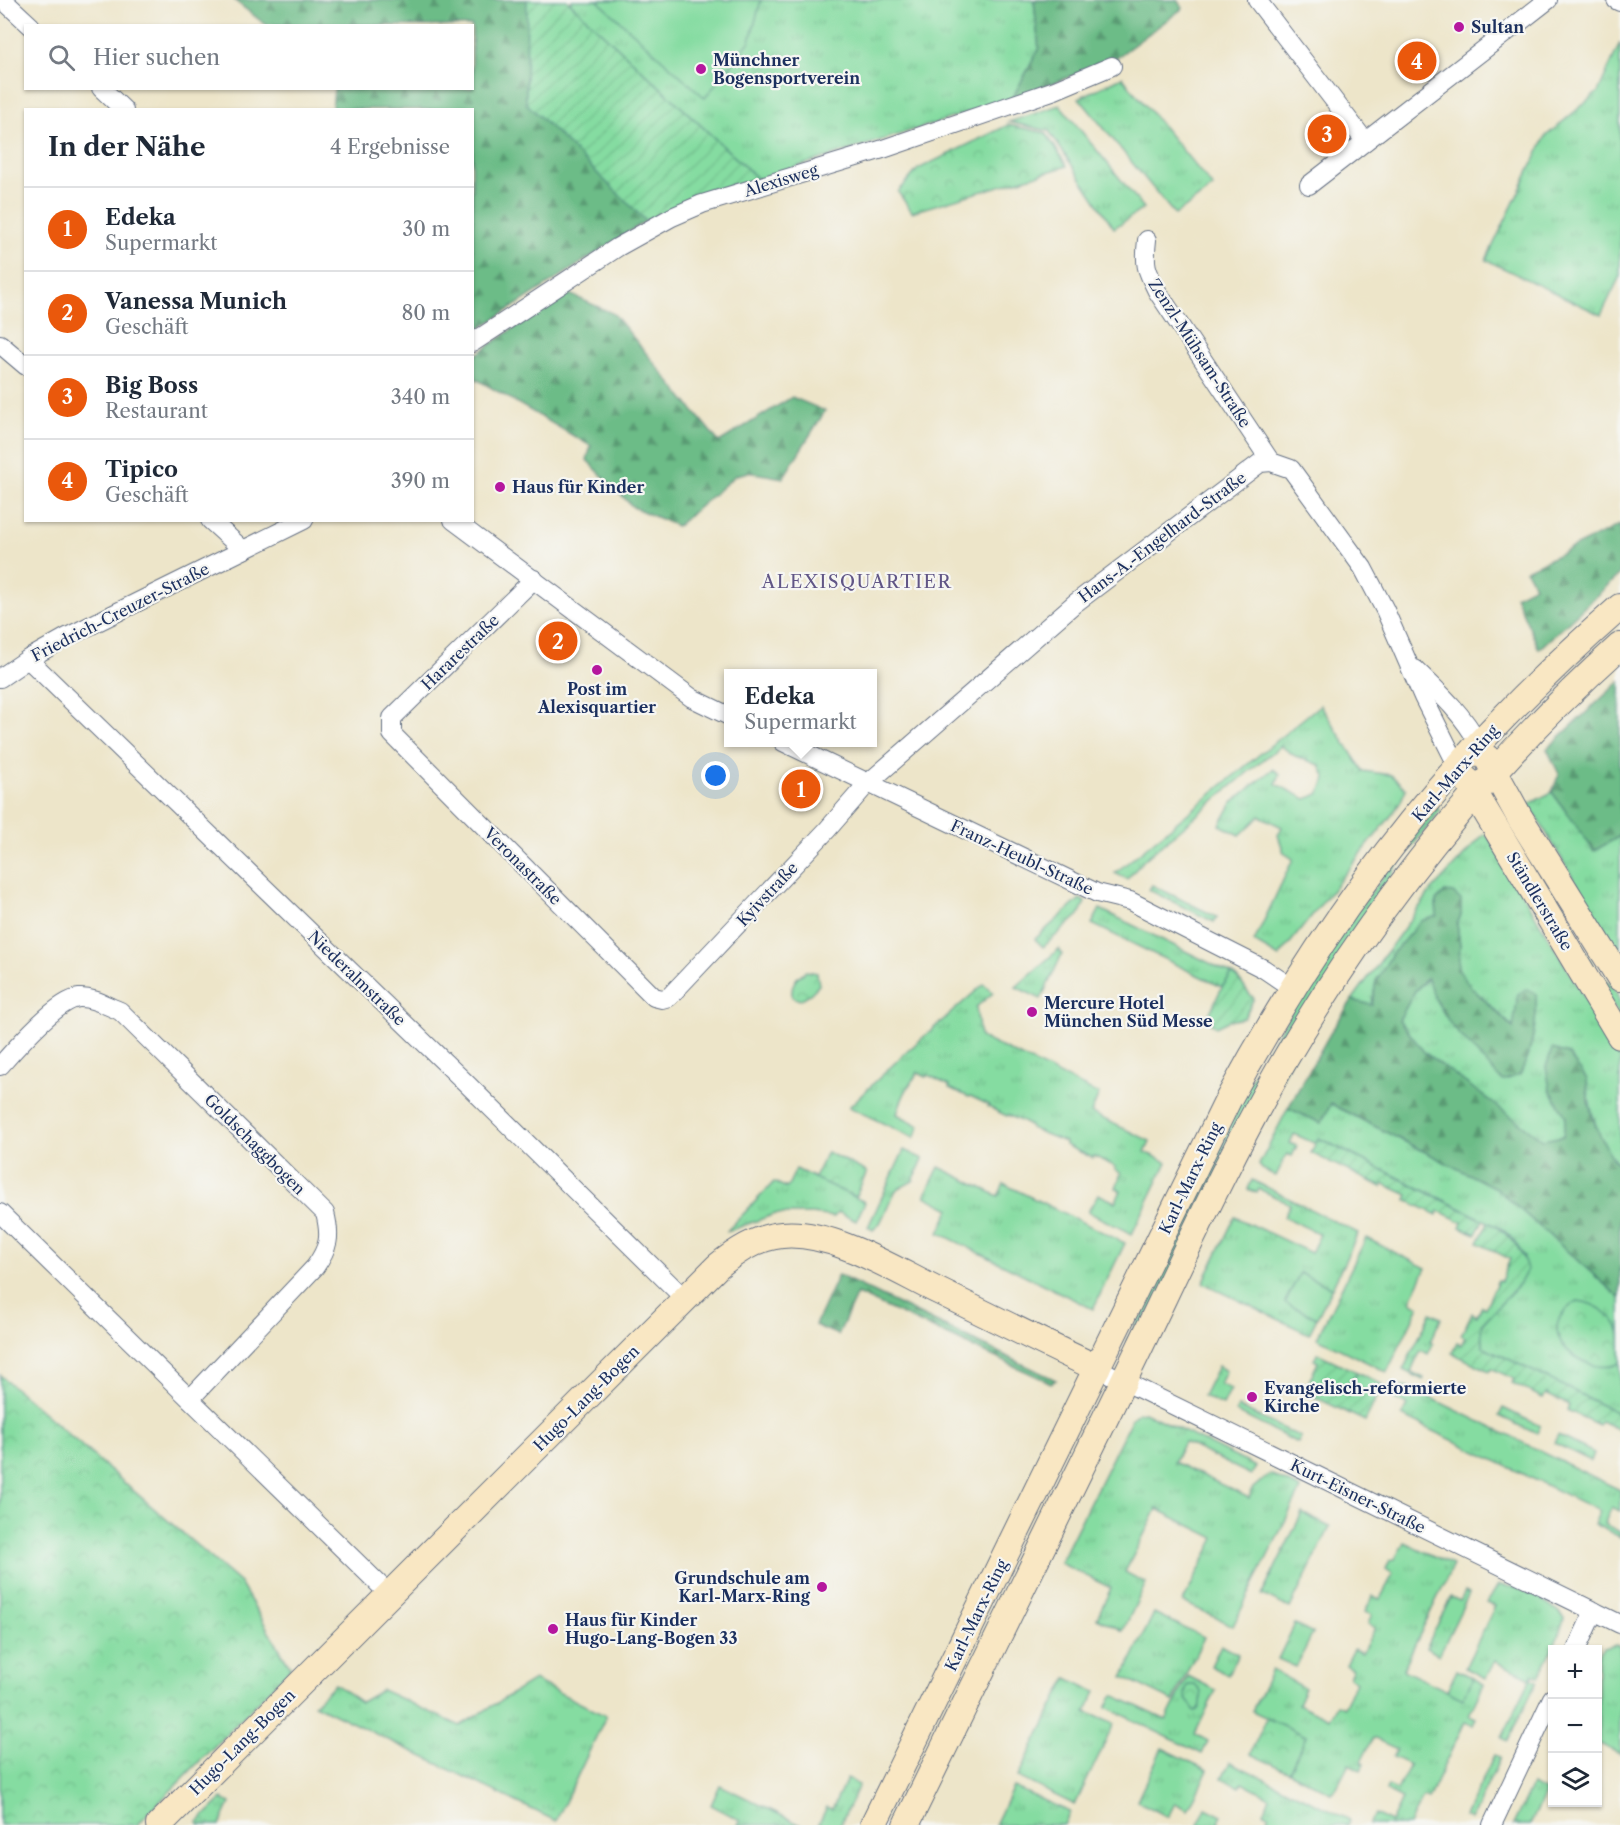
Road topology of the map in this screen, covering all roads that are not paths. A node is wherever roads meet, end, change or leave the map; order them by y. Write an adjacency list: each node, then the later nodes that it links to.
1 (3, 0): 4 (street)
2 (1257, 0): 8 (street)
3 (1548, 0): 8 (street)
4 (30, 24)
5 (1112, 66): 11 (street, Alexisweg)
6 (103, 90): 7 (street)
7 (122, 108)
8 (1365, 141): 9 (street)
9 (1309, 185)
10 (1147, 240): 14 (street, Zenzl-Mühsam-Straße)
11 (474, 342)
12 (0, 344): 13 (street)
13 (24, 364)
14 (1271, 462): 23 (street); 31 (street, Hans-A.-Engelhard-Straße)
15 (212, 522): 18 (street)
16 (300, 522): 18 (street)
17 (456, 522): 19 (street)
18 (243, 550): 22 (street, Friedrich-Creuzer-Straße)
19 (534, 579): 25 (street); 26 (street, Hararestraße)
20 (1620, 607): 27 (main road, Karl-Marx-Ring)
21 (1620, 646): 30 (main road, Karl-Marx-Ring)
22 (28, 659): 24 (street, Friedrich-Creuzer-Straße); 39 (street, Niederalmstraße)
23 (1409, 664): 27 (street); 29 (street)
24 (0, 678)
25 (724, 714)
26 (391, 726): 35 (street, Veronastraße)
27 (1479, 744): 29 (main road, Karl-Marx-Ring); 30 (main road, Ständlerstraße)
28 (793, 747): 31 (street, Franz-Heubl-Straße)
29 (1458, 767): 32 (main road, Ständlerstraße); 34 (main road, Karl-Marx-Ring)
30 (1494, 772): 32 (main road, Karl-Marx-Ring); 33 (main road, Ständlerstraße)
31 (867, 784): 34 (street, Franz-Heubl-Straße); 35 (street, Kyivstraße)
32 (1476, 792): 36 (main road, Ständlerstraße); 41 (main road, Karl-Marx-Ring)
33 (1620, 978)
34 (1292, 988): 40 (main road, Karl-Marx-Ring)
35 (663, 999)
36 (1620, 1036)
37 (0, 1066): 42 (street, Goldschaggbogen)
38 (0, 1213): 42 (street)
39 (685, 1299): 40 (main road, Hugo-Lang-Bogen); 43 (main road, Hugo-Lang-Bogen)
40 (1097, 1368): 41 (street, Kurt-Eisner-Straße); 49 (main road, Karl-Marx-Ring)
41 (1124, 1382): 44 (street, Kurt-Eisner-Straße); 50 (main road, Karl-Marx-Ring)
42 (190, 1399): 43 (street)
43 (390, 1595): 48 (main road, Hugo-Lang-Bogen)
44 (1594, 1611): 45 (street, Kurt-Eisner-Straße); 46 (street)
45 (1620, 1624)
46 (1578, 1645)
47 (1552, 1699): 51 (street)
48 (159, 1825)
49 (873, 1825)
50 (906, 1825)
51 (1492, 1825)

